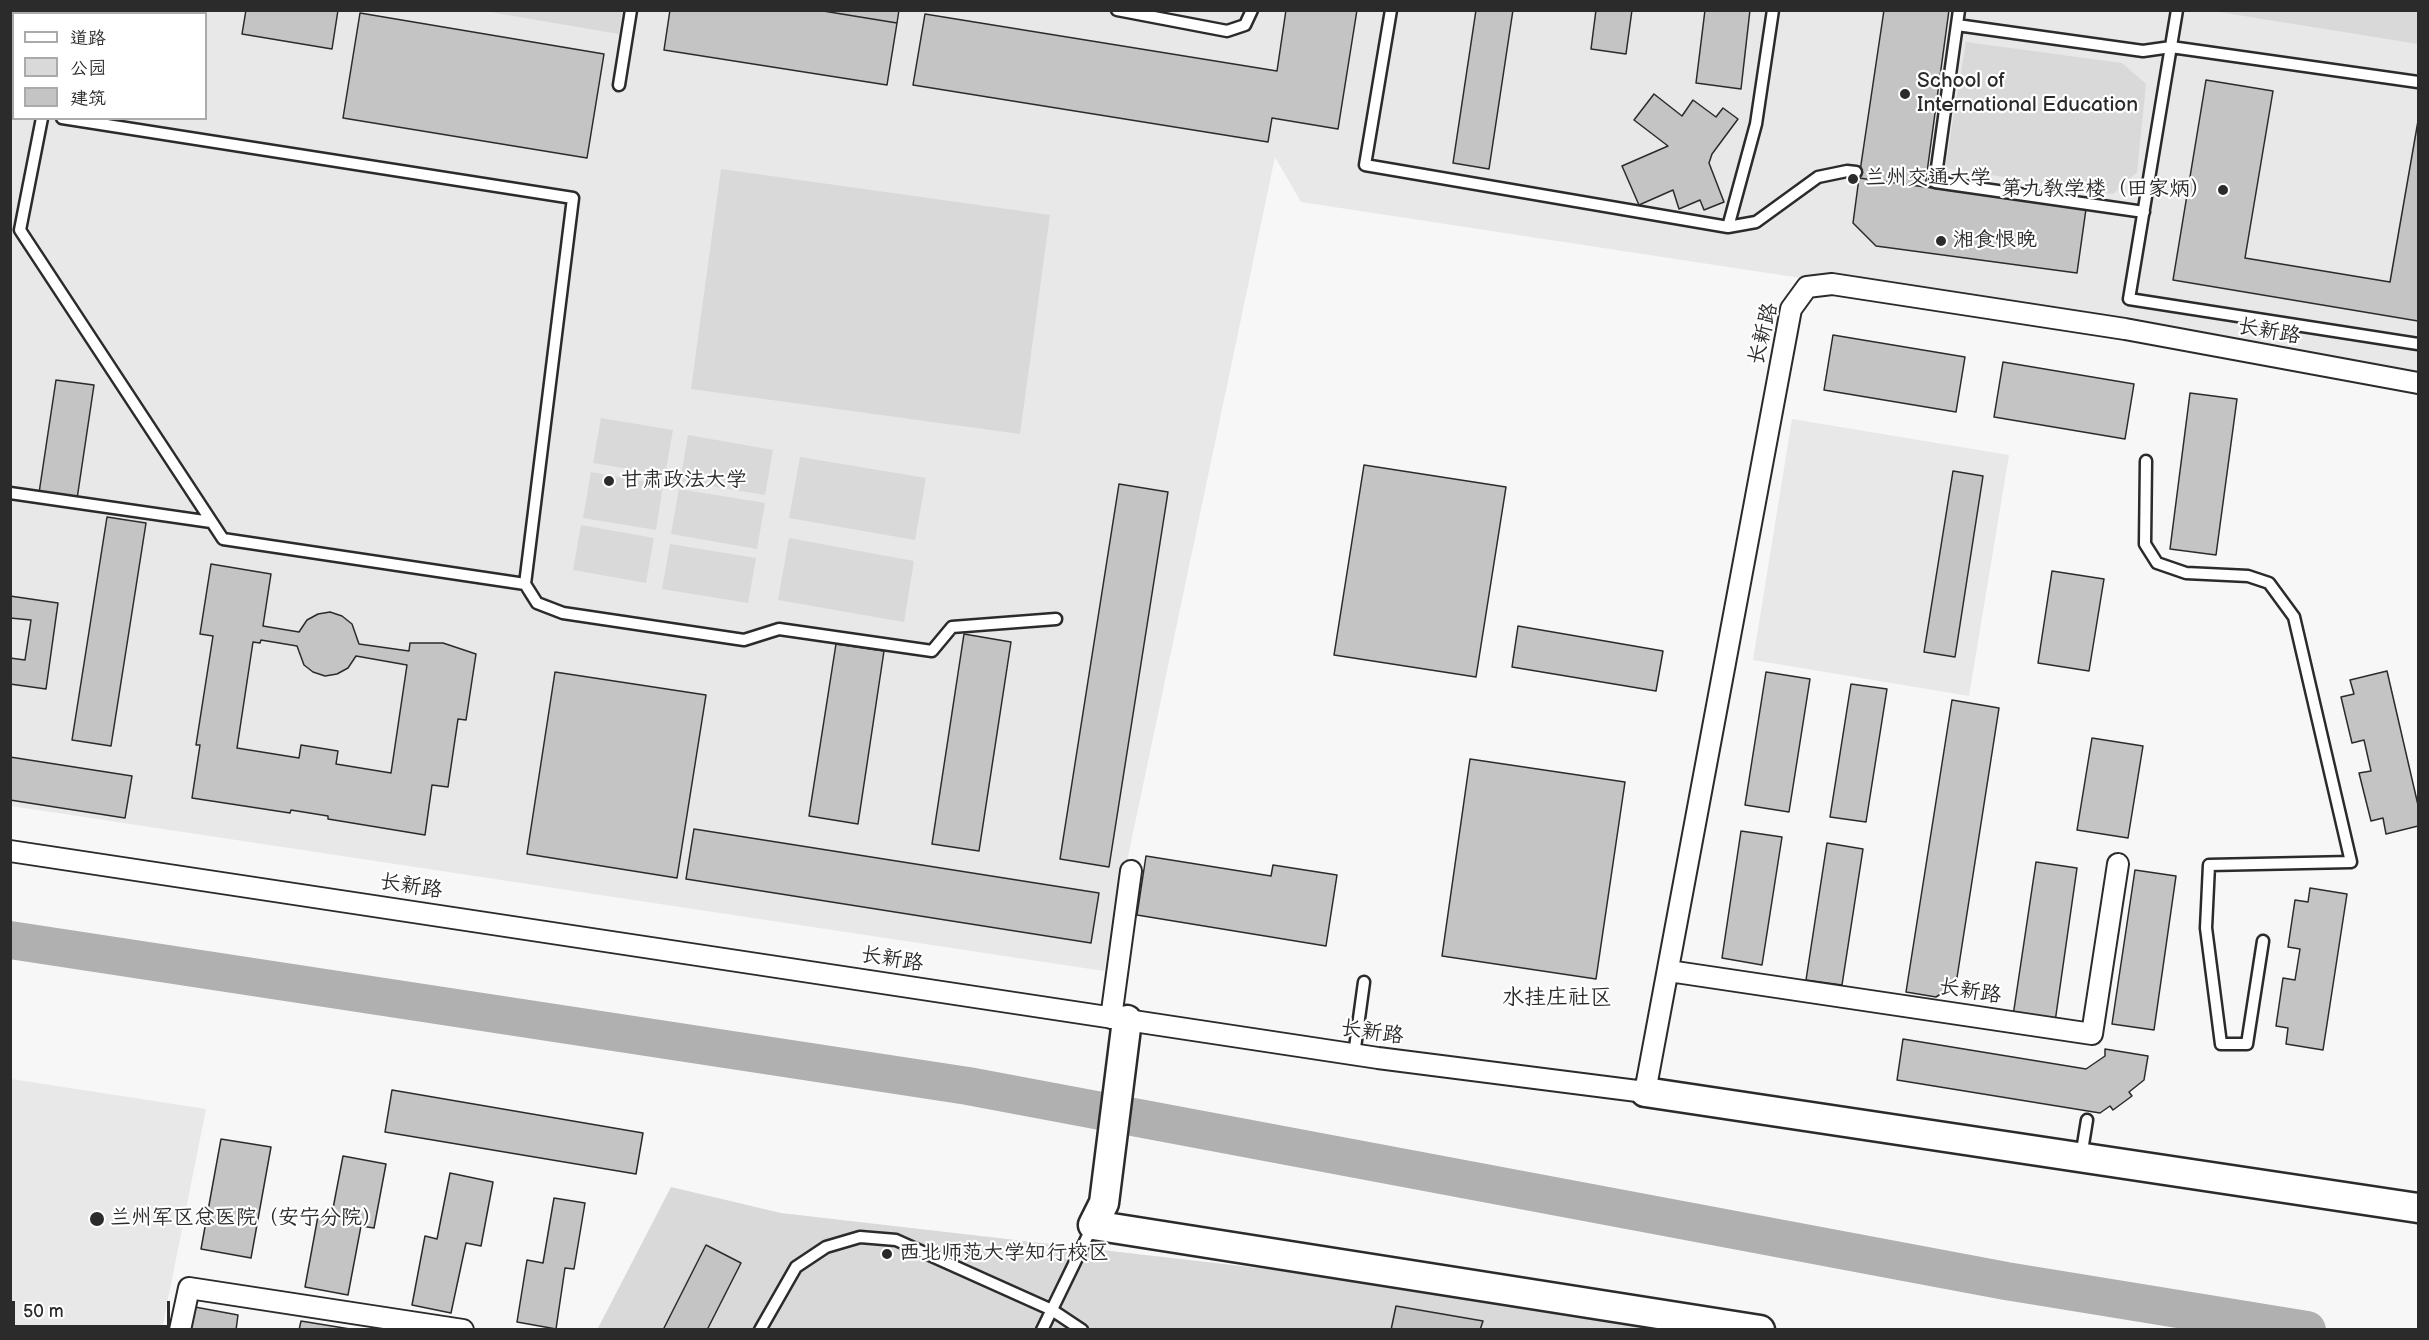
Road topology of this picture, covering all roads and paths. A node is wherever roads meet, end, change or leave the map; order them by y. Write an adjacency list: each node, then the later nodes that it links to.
1 (632, 10): 11 (lane)
2 (1117, 10): 3 (lane)
3 (1252, 10)
4 (1391, 10): 16 (lane)
5 (1773, 10): 16 (lane)
6 (1959, 10): 8 (lane)
7 (2177, 10): 9 (lane)
8 (1957, 25): 9 (lane); 15 (lane)
9 (2171, 47): 10 (lane); 15 (lane)
10 (2418, 82)
11 (620, 85)
12 (42, 120): 21 (lane)
13 (75, 120): 22 (lane)
14 (1857, 172): 16 (lane)
15 (2144, 212): 17 (lane)
16 (1728, 227)
17 (2418, 344)
18 (2418, 383): 28 (street, 长新路)
19 (2146, 460): 27 (lane)
20 (10, 493): 21 (lane)
21 (211, 522): 22 (lane)
22 (525, 584): 23 (lane)
23 (1056, 619)
24 (10, 851): 30 (street, 长新路)
25 (2118, 864): 28 (street, 长新路)
26 (1131, 871): 30 (street)
27 (2263, 941)
28 (1669, 971): 32 (street, 长新路)
29 (1364, 982): 31 (lane)
30 (1119, 1019): 31 (street, 长新路); 36 (street)
31 (1354, 1055): 32 (street, 长新路)
32 (1645, 1092): 34 (street)
33 (2087, 1120): 34 (lane)
34 (2081, 1158): 35 (street)
35 (2418, 1208)
36 (1093, 1225): 37 (lane); 43 (street)
37 (1052, 1310): 40 (lane); 41 (lane); 42 (lane)
38 (180, 1329): 39 (street)
39 (463, 1329)
40 (760, 1329)
41 (1042, 1329)
42 (1082, 1329)
43 (1760, 1329)

